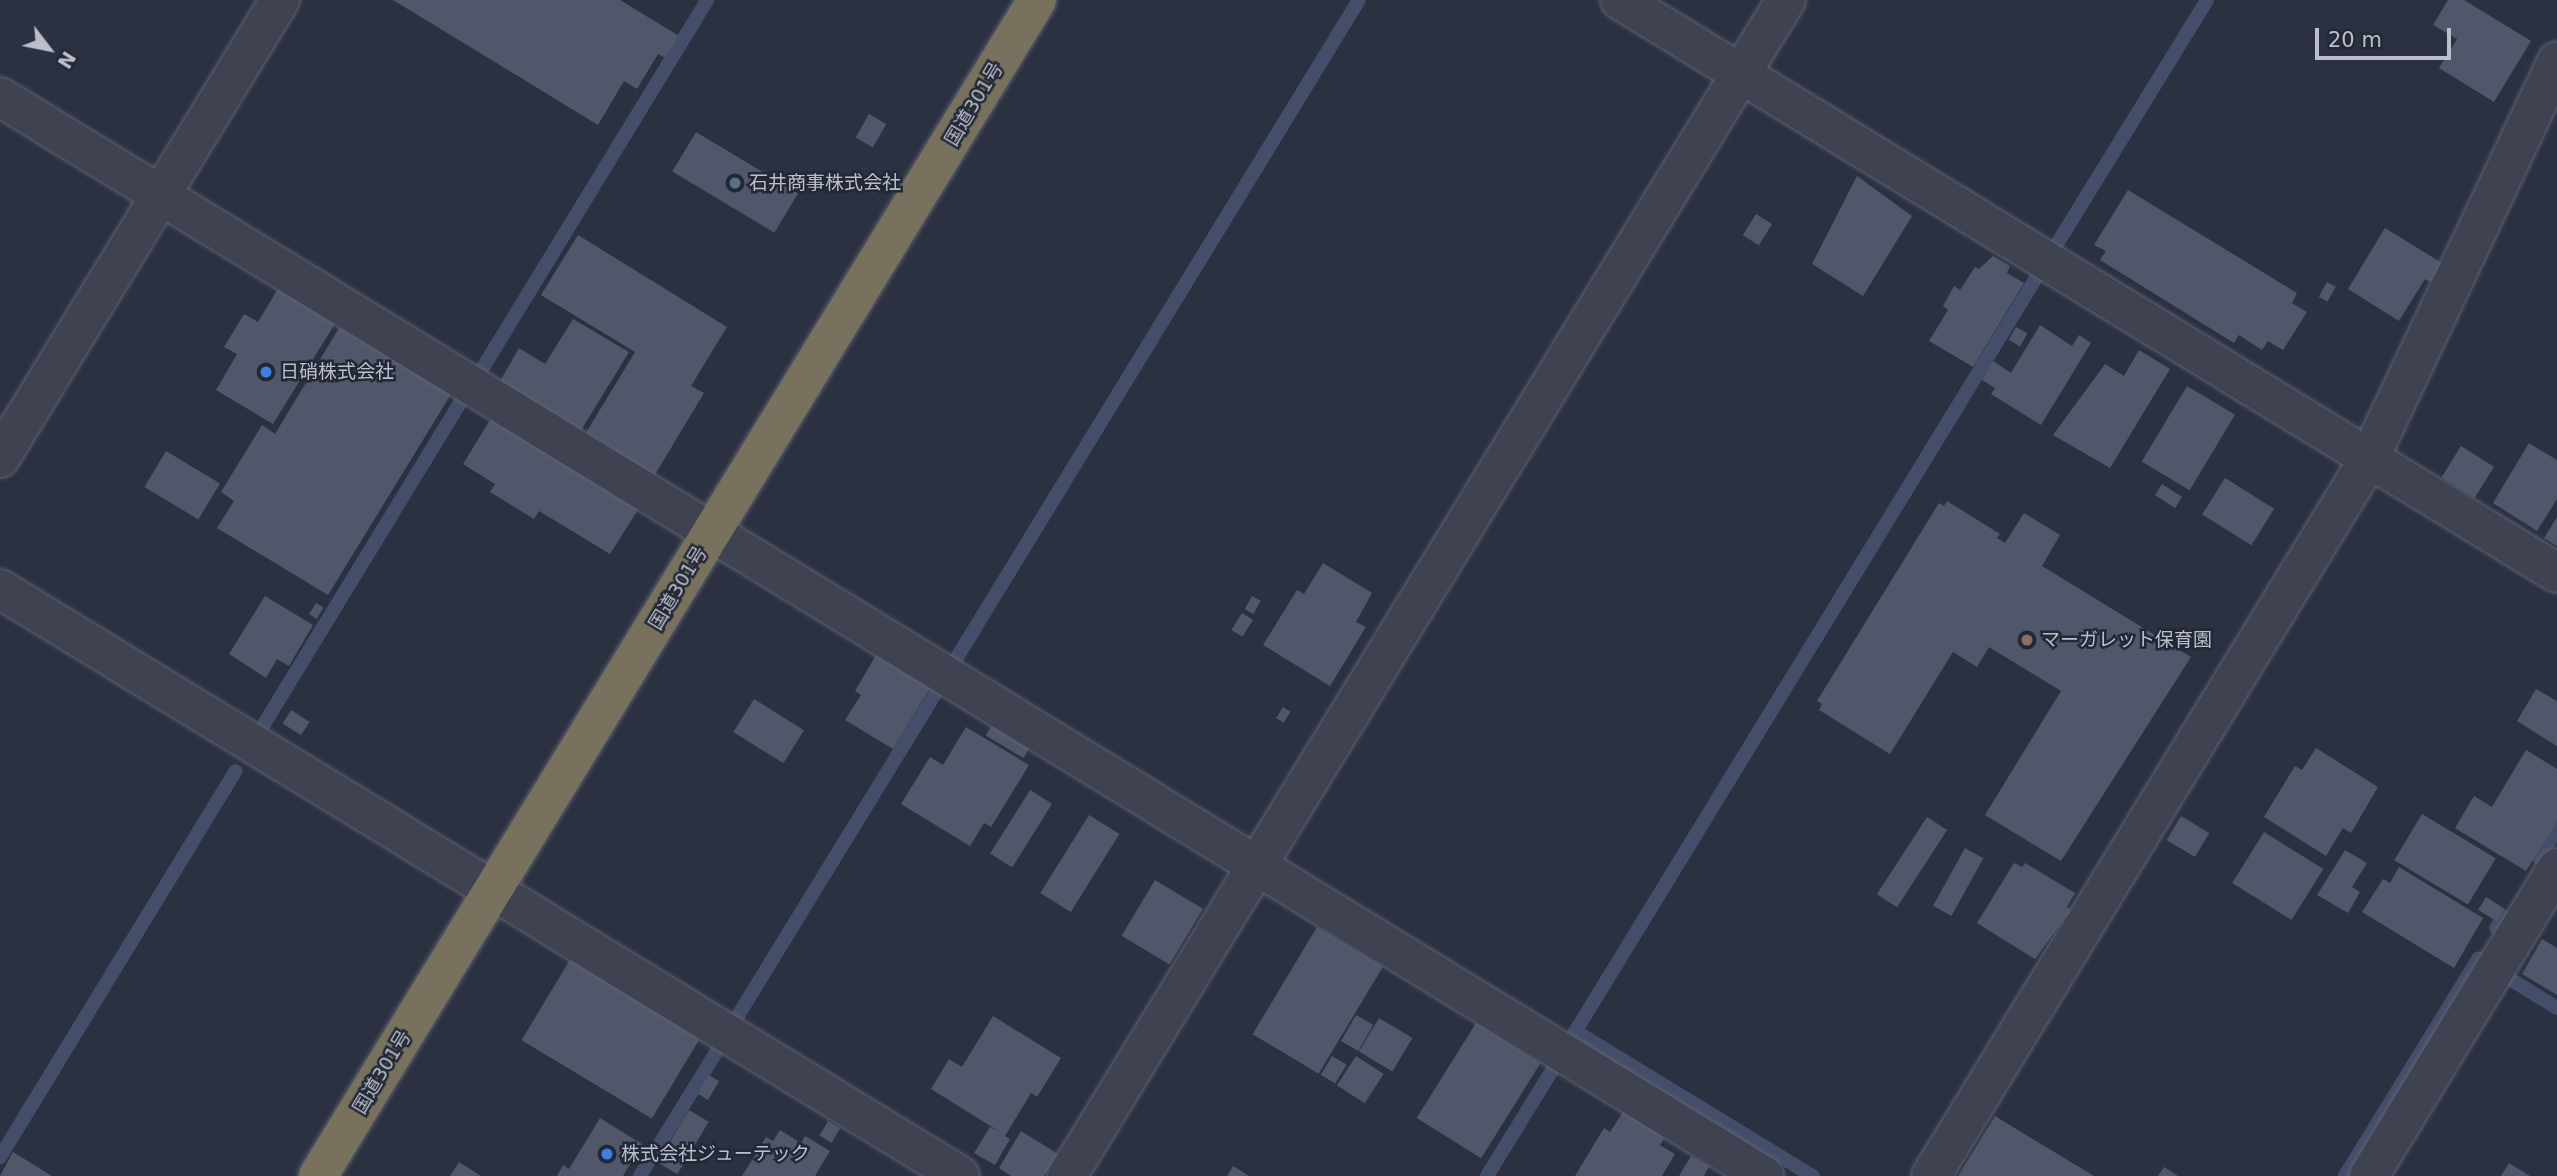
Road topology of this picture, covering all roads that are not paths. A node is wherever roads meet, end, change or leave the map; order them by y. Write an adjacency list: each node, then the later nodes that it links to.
1 (280, 0): 8 (street)
2 (1037, 0): 11 (highway, 国道301号)
3 (1620, 0): 6 (street)
4 (1786, 0): 6 (street)
5 (2557, 61): 10 (street)
6 (1741, 74): 10 (street); 14 (street)
7 (0, 97): 8 (street)
8 (161, 195): 9 (street); 11 (street)
9 (0, 458)
10 (2369, 459): 12 (street); 21 (street)
11 (712, 532): 14 (street); 16 (highway, 国道301号)
12 (2557, 573)
13 (0, 589): 16 (street)
14 (1257, 865): 19 (street); 20 (street)
15 (2557, 868): 22 (street)
16 (493, 891): 17 (highway, 国道301号); 18 (street)
17 (318, 1176)
18 (960, 1176)
19 (1067, 1176)
20 (1765, 1176)
21 (1931, 1176)
22 (2369, 1176)

